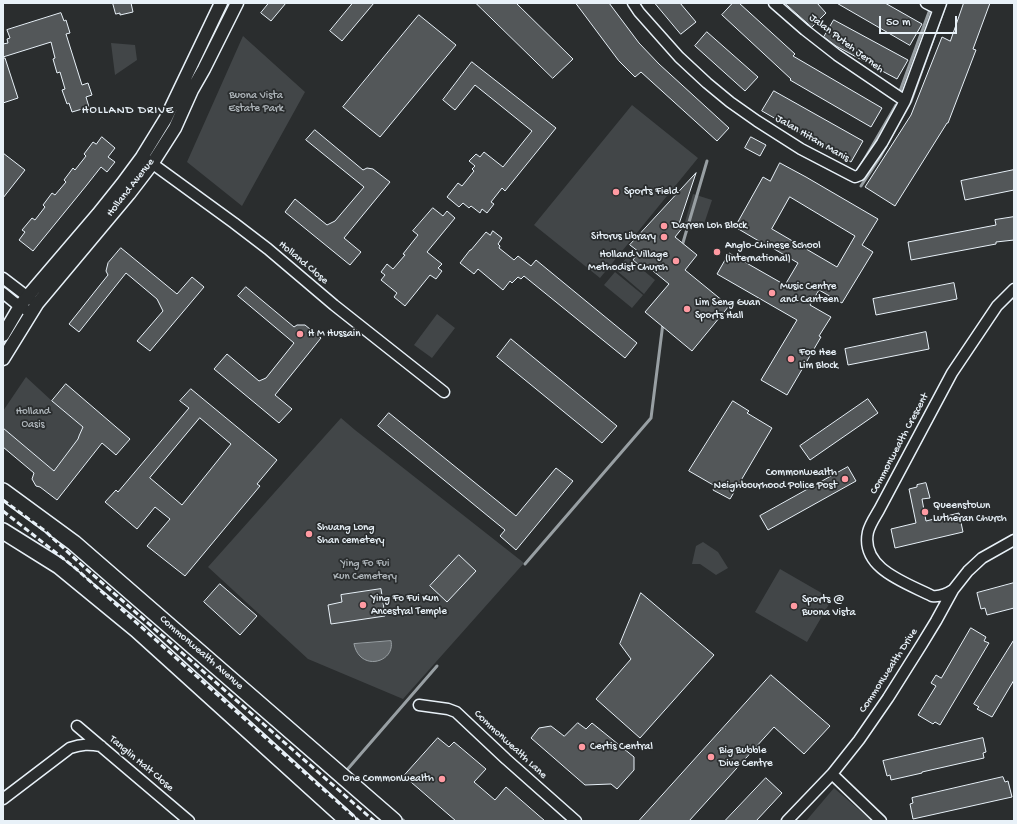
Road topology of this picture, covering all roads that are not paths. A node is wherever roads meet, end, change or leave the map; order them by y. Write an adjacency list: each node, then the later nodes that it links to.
1 (221, 3): 8 (street, Holland Avenue)
2 (237, 3): 8 (street, Holland Avenue)
3 (633, 3): 7 (street, Jalan Hitam Manis)
4 (774, 3): 7 (street, Jalan Puteh Jerneh)
5 (926, 3): 6 (street)
6 (940, 6): 7 (street, Jalan Hitam Manis)
7 (905, 101)
8 (147, 161): 12 (street, Holland Avenue); 15 (street, Holland Close)
9 (3, 278): 12 (street)
10 (1014, 289): 20 (street, Commonwealth Crescent)
11 (3, 293): 12 (street)
12 (29, 305): 13 (street, Holland Avenue); 14 (street, Holland Avenue)
13 (3, 335)
14 (3, 359)
15 (444, 392)
16 (3, 491): 29 (main road, Commonwealth Avenue)
17 (4, 532): 28 (main road)
18 (1014, 540): 19 (street, Commonwealth Drive)
19 (953, 590): 20 (street); 21 (street, Commonwealth Drive)
20 (932, 596): 21 (street)
21 (936, 621): 25 (street, Commonwealth Drive)
22 (419, 705): 30 (street, Commonwealth Lane)
23 (77, 726): 24 (street, Tanglin Halt Close)
24 (102, 746): 26 (street); 27 (street, Tanglin Halt Close)
25 (832, 774): 31 (street, Commonwealth Drive); 32 (street)
26 (3, 799)
27 (189, 821)
28 (348, 821)
29 (394, 821)
30 (576, 821)
31 (787, 821)
32 (881, 821)

